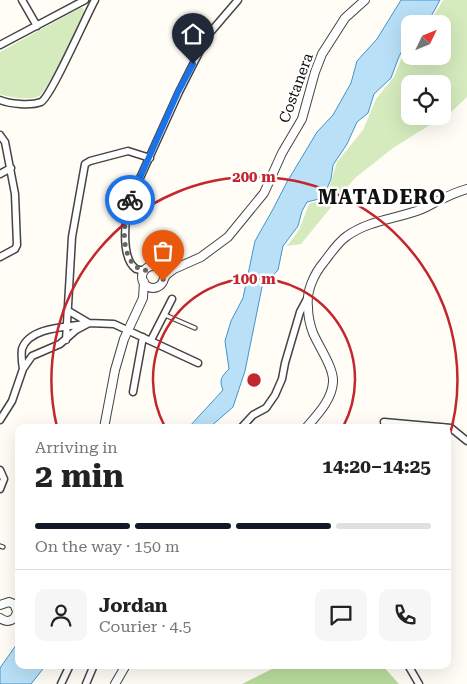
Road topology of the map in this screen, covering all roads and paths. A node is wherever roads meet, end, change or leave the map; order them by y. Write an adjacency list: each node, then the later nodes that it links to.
1 (22, 0): 6 (street)
2 (85, 0): 6 (street)
3 (94, 0): 8 (street)
4 (238, 0): 10 (street)
5 (365, 0): 16 (street, Costanera)
6 (37, 26): 7 (street)
7 (0, 45)
8 (0, 100)
9 (0, 135): 11 (street)
10 (150, 158): 17 (street); 24 (street)
11 (11, 168): 12 (street); 14 (street)
12 (0, 174)
13 (467, 189): 23 (street)
14 (0, 257)
15 (159, 268): 16 (street, Costanera); 17 (street, Costanera); 18 (street)
16 (174, 269): 18 (street, Costanera)
17 (144, 271): 19 (street, Costanera)
18 (163, 281): 20 (street, Costanera)
19 (144, 282): 20 (street); 21 (street, Costanera)
20 (155, 288): 21 (street, Costanera)
21 (143, 298): 29 (street, Costanera)
22 (172, 299): 25 (street)
23 (307, 299): 39 (street); 40 (street)
24 (67, 310): 26 (street); 27 (street)
25 (164, 314): 28 (lane); 32 (street)
26 (89, 323): 27 (street); 29 (street); 31 (street)
27 (66, 326): 31 (street); 34 (street)
28 (195, 328)
29 (128, 329): 30 (street); 38 (street, Costanera)
30 (143, 337): 32 (street); 35 (street)
31 (66, 340): 34 (street)
32 (151, 340): 33 (street)
33 (198, 362)
34 (22, 369): 36 (street)
35 (133, 392)
36 (0, 420)
37 (384, 422): 41 (street)
38 (105, 424)
39 (244, 424)
40 (309, 424)
41 (406, 424)
42 (451, 428): 43 (street)
43 (467, 441)
44 (0, 470): 45 (street)
45 (0, 488)
46 (15, 600): 47 (street)
47 (9, 602): 48 (street); 49 (street)
48 (0, 605)
49 (15, 605)
50 (15, 615): 51 (street)
51 (2, 621)
52 (68, 669): 56 (street)
53 (92, 669): 57 (street)
54 (124, 669): 58 (street)
55 (410, 669): 59 (street)
56 (61, 684)
57 (86, 684)
58 (115, 684)
59 (419, 684)

